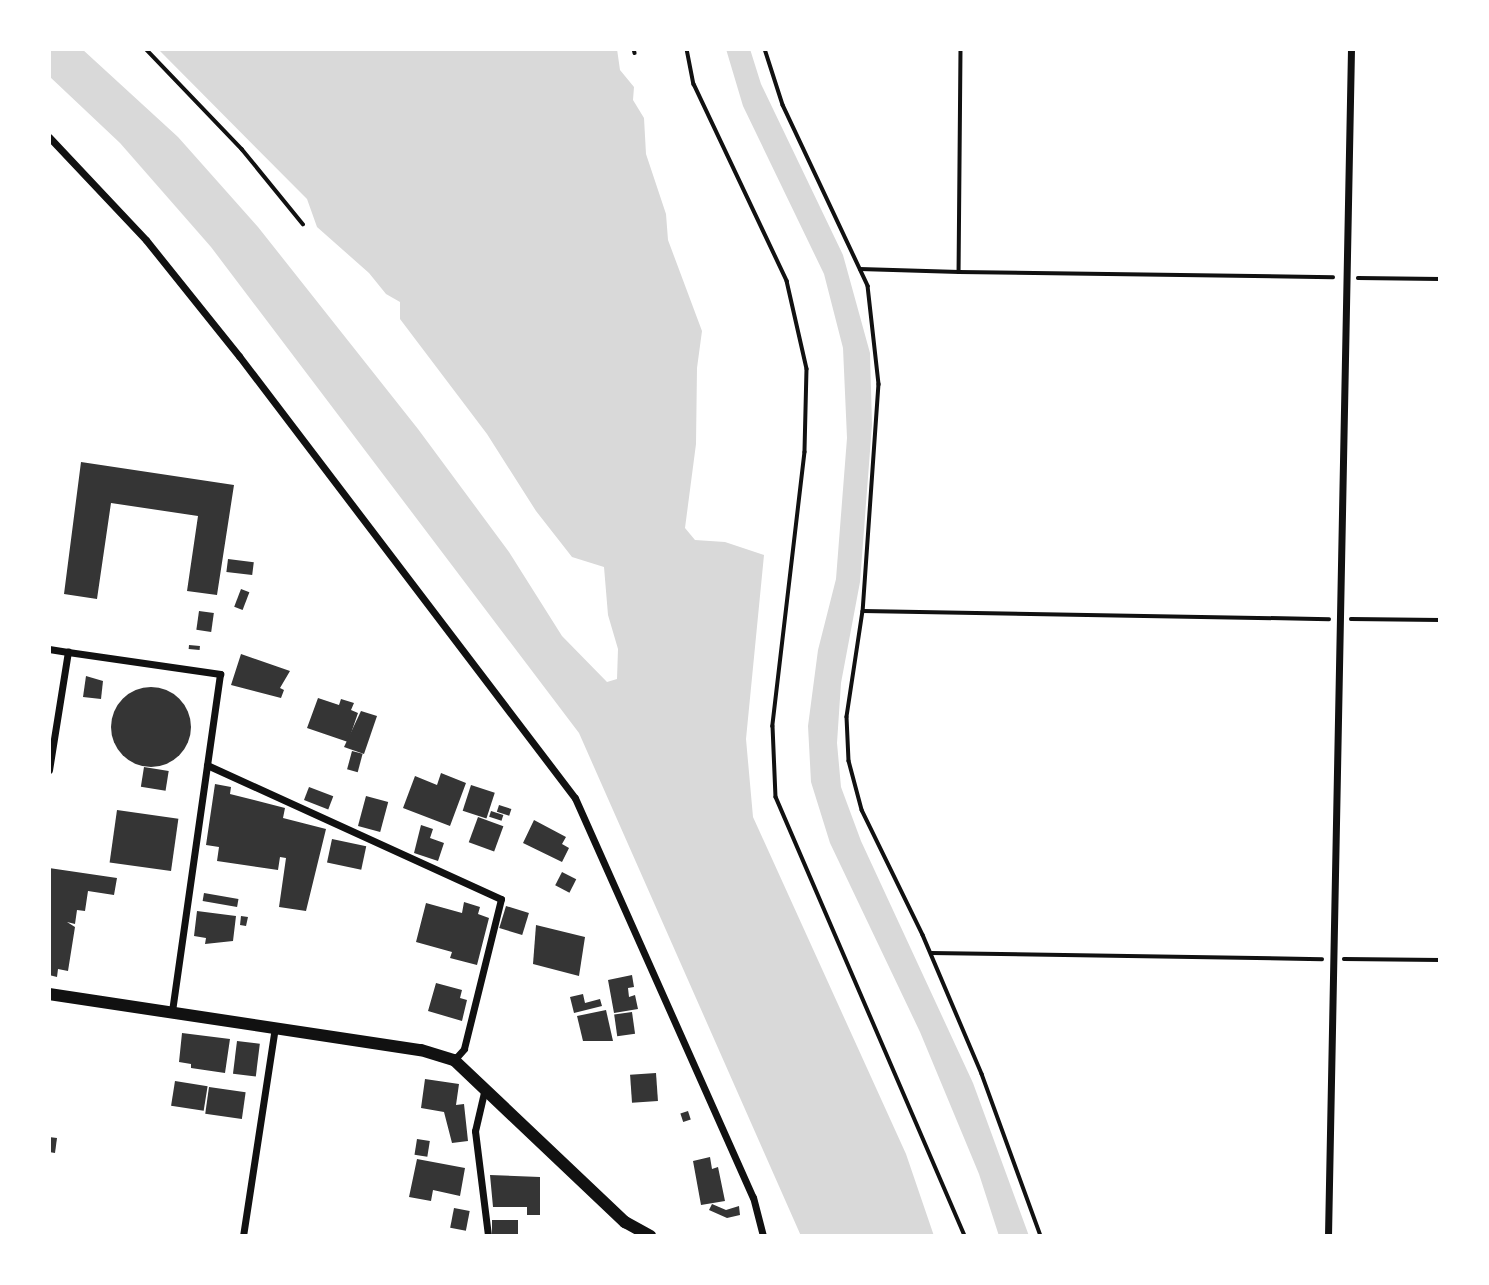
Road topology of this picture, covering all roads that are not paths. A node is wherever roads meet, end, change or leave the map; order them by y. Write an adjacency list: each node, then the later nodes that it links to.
1 (1351, 49): 16 (street)
2 (49, 137): 15 (street)
3 (49, 649): 4 (street)
4 (68, 652): 5 (street); 6 (street)
5 (207, 765): 8 (street); 10 (street)
6 (49, 770)
7 (49, 994): 8 (street)
8 (172, 1013): 9 (street)
9 (275, 1028): 10 (street); 12 (street)
10 (454, 1060): 11 (street)
11 (486, 1087): 13 (street); 14 (street)
12 (243, 1236)
13 (488, 1236)
14 (650, 1236)
15 (763, 1236)
16 (1328, 1236)

